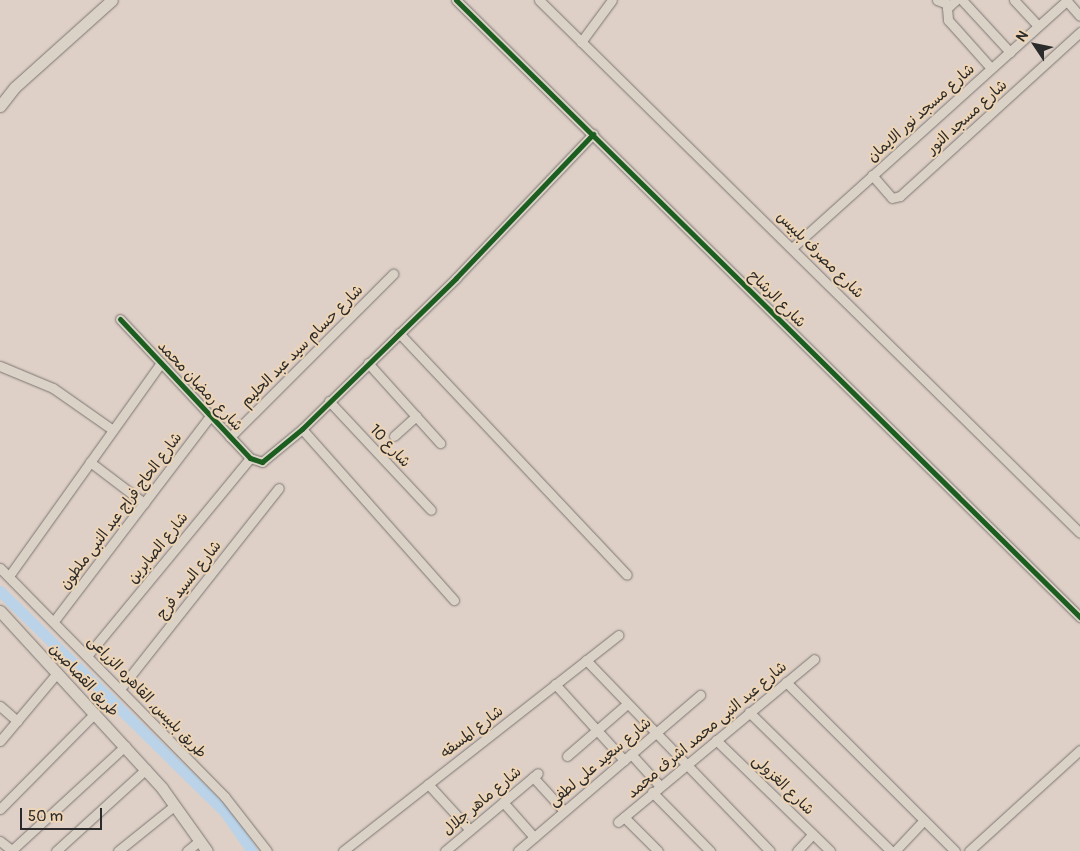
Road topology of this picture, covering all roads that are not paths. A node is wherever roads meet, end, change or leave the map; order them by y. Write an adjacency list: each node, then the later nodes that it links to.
1 (112, 0): 16 (street)
2 (456, 0): 17 (street, شارع الرشاح)
3 (539, 0): 13 (street, شارع مصرف بلبيس)
4 (612, 0): 13 (street)
5 (937, 0): 9 (street)
6 (962, 0): 14 (street)
7 (1014, 0): 11 (street)
8 (1067, 0): 10 (street); 11 (street, شارع مسجد نور الايمان)
9 (953, 3): 15 (street)
10 (1080, 16)
11 (1038, 26): 14 (street, شارع مسجد نور الايمان)
12 (1080, 32): 18 (street, شارع مسجد النور)
13 (580, 42): 19 (street, شارع مصرف بلبيس)
14 (1010, 52): 15 (street, شارع مسجد نور الايمان)
15 (991, 68): 18 (street, شارع مسجد نور الايمان)
16 (0, 106)
17 (593, 134): 22 (street); 45 (street, شارع الرشاح)
18 (872, 175): 19 (street, شارع مسجد نور الايمان)
19 (793, 247): 39 (street, شارع مصرف بلبيس)
20 (393, 274): 32 (street, شارع حسام سيد عبد الحليم)
21 (120, 319): 23 (street, شارع رمضان محمد)
22 (400, 333): 24 (street); 41 (street)
23 (161, 363): 27 (street, شارع رمضان محمد); 30 (street)
24 (368, 363): 26 (street); 28 (street)
25 (0, 366): 30 (street)
26 (329, 401): 29 (street); 38 (street, شارع 10)
27 (210, 416): 32 (street, شارع رمضان محمد); 37 (street, شارع الحاج فراج عبد النبى ملطون)
28 (416, 416): 31 (street); 33 (street)
29 (302, 429): 34 (street); 43 (street)
30 (113, 430): 35 (street)
31 (394, 436)
32 (230, 437): 34 (street, شارع رمضان محمد)
33 (440, 442)
34 (250, 458): 48 (street, شارع الصابرين)
35 (90, 462): 37 (street); 42 (street)
36 (280, 488): 54 (street, شارع السيد فرج)
37 (144, 503): 46 (street, شارع الحاج فراج عبد النبى ملطون)
38 (431, 510)
39 (1080, 532)
40 (0, 568): 42 (street, طريق بلبيس, القاهره الزراعى)
41 (627, 575)
42 (9, 576): 46 (street, طريق بلبيس, القاهره الزراعى)
43 (454, 600)
44 (0, 610): 51 (street, طريق القصاصين)
45 (1080, 617)
46 (54, 622): 48 (street, طريق بلبيس, القاهره الزراعى)
47 (618, 635): 50 (street, شارع المسقه)
48 (87, 656): 54 (street, طريق بلبيس, القاهره الزراعى)
49 (814, 659): 52 (street, شارع عبد النبى محمد اشرف محمد)
50 (586, 660): 53 (street, شارع المسقه); 56 (street)
51 (58, 673): 59 (street, طريق القصاصين); 60 (street)
52 (786, 682): 58 (street, شارع عبد النبى محمد اشرف محمد); 78 (street)
53 (555, 684): 61 (street); 71 (street, شارع المسقه)
54 (120, 689): 89 (street, طريق بلبيس, القاهره الزراعى)
55 (700, 695): 62 (street, شارع سعيد على لطفى)
56 (627, 704): 61 (street); 62 (street)
57 (0, 706): 60 (street)
58 (750, 712): 64 (street, شارع عبد النبى محمد اشرف محمد); 98 (street)
59 (95, 713): 65 (street, طريق القصاصين); 76 (street)
60 (17, 721): 63 (street)
61 (597, 731): 67 (street); 68 (street)
62 (655, 734): 68 (street, شارع سعيد على لطفى); 69 (street)
63 (0, 740)
64 (716, 740): 69 (street, شارع عبد النبى محمد اشرف محمد); 80 (street, شارع الغزولى)
65 (125, 746): 70 (street, طريق القصاصين); 84 (street)
66 (1080, 750): 100 (street)
67 (567, 756)
68 (627, 757): 72 (street); 77 (street, شارع سعيد على لطفى)
69 (685, 765): 72 (street, شارع عبد النبى محمد اشرف محمد); 95 (street)
70 (146, 769): 75 (street, طريق القصاصين); 85 (street)
71 (428, 784): 79 (street); 90 (street, شارع المسقه)
72 (660, 786): 73 (street, شارع عبد النبى محمد اشرف محمد)
73 (652, 792): 93 (street, شارع عبد النبى محمد اشرف محمد); 94 (street)
74 (503, 802): 77 (street, شارع ماهر جلال); 79 (street, شارع ماهر جلال); 81 (street)
75 (175, 805): 82 (street, طريق القصاصين); 86 (street)
76 (0, 809)
77 (564, 811): 81 (street, شارع سعيد على لطفى)
78 (924, 820): 98 (street); 99 (street)
79 (470, 830): 91 (street, شارع ماهر جلال)
80 (813, 834): 96 (street); 97 (street, شارع الغزولى)
81 (534, 837): 92 (street, شارع سعيد على لطفى)
82 (200, 840): 87 (street); 88 (street, طريق القصاصين)
83 (0, 841): 84 (street)
84 (12, 851)
85 (56, 851)
86 (118, 851)
87 (186, 851)
88 (207, 851)
89 (267, 851)
90 (343, 851)
91 (445, 851)
92 (518, 851)
93 (658, 851)
94 (710, 851)
95 (770, 851)
96 (797, 851)
97 (830, 851)
98 (893, 851)
99 (955, 851)
100 (968, 851)

